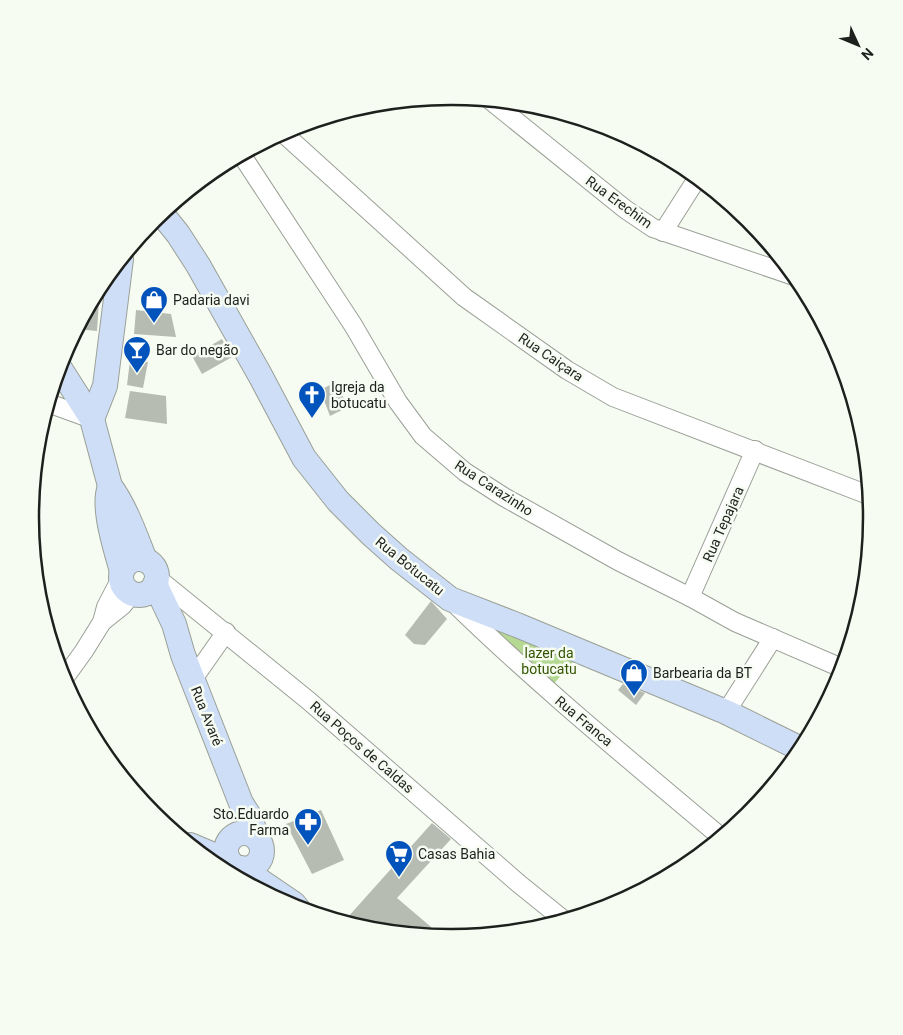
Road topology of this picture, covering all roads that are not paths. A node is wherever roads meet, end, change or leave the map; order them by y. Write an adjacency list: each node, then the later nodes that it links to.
1 (499, 108): 6 (street, Rua Erechim)
2 (289, 138): 12 (street, Rua Caiçara)
3 (245, 160): 15 (street, Rua Carazinho)
4 (694, 183): 6 (street)
5 (166, 220): 16 (main road, Rua Botucatu)
6 (663, 232): 8 (street, Rua Erechim)
7 (119, 272): 11 (main road)
8 (784, 273)
9 (64, 376): 11 (main road, Rua Avaré)
10 (55, 405): 11 (street)
11 (92, 419): 14 (main road, Rua Avaré)
12 (755, 450): 13 (street, Rua Caiçara); 15 (street, Rua Tepajara)
13 (863, 493)
14 (138, 580): 17 (street, Rua Poços de Caldas); 20 (street); 21 (main road, Rua Avaré)
15 (690, 597): 18 (street, Rua Carazinho)
16 (450, 599): 22 (main road, Rua Botucatu); 24 (street, Rua Franca)
17 (226, 632): 21 (street); 28 (street, Rua Poços de Caldas)
18 (773, 638): 19 (street, Rua Carazinho); 22 (street)
19 (836, 666)
20 (69, 672)
21 (193, 679): 26 (main road, Rua Avaré)
22 (726, 712): 23 (main road, Rua Botucatu)
23 (795, 746)
24 (717, 834)
25 (201, 846): 26 (main road)
26 (242, 849): 27 (main road)
27 (285, 895)
28 (559, 916)

